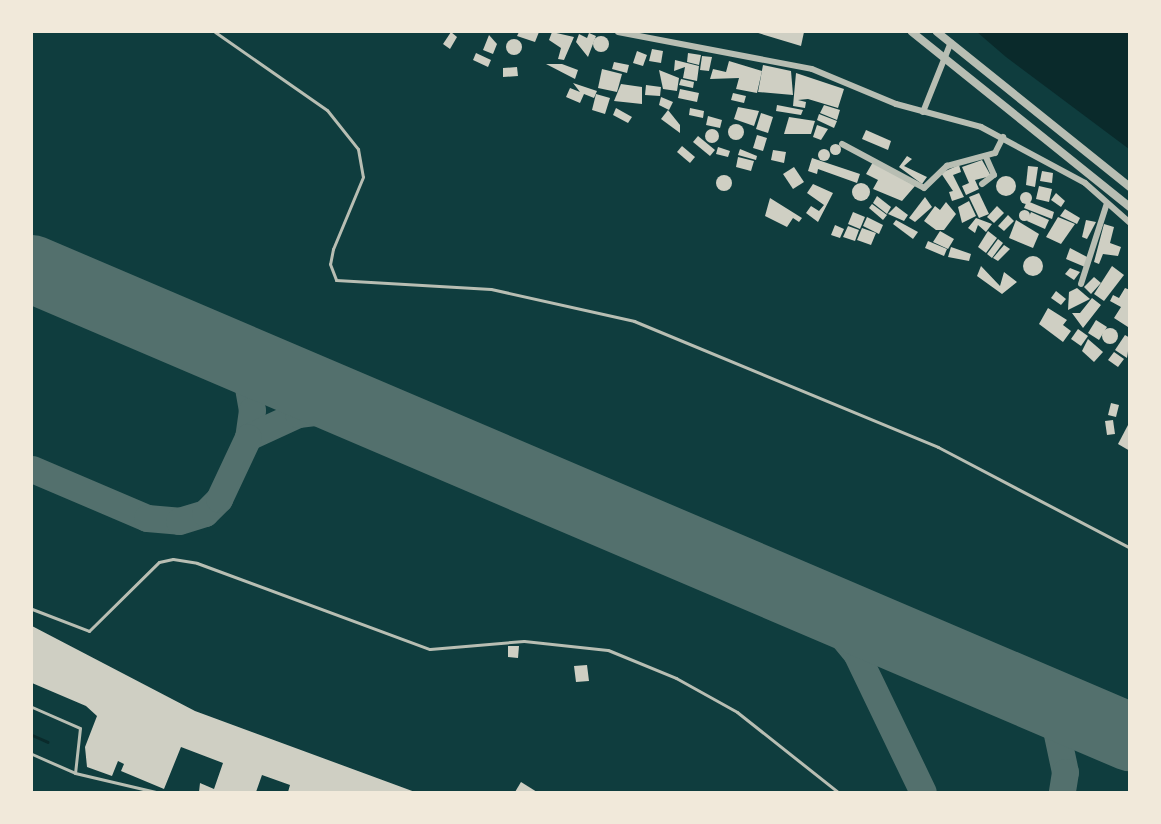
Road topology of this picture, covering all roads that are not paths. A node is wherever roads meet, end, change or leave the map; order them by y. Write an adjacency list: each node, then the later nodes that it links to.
1 (215, 32): 17 (lane)
2 (618, 32): 7 (street)
3 (912, 32): 6 (street)
4 (937, 32): 5 (street)
5 (951, 42): 6 (street); 12 (street)
6 (944, 52): 7 (street); 14 (street)
7 (923, 111): 8 (street)
8 (1003, 137): 10 (street); 13 (street)
9 (842, 144): 10 (street)
10 (986, 156): 11 (street)
11 (982, 184)
12 (1130, 187)
13 (1107, 203): 15 (street); 16 (street)
14 (1130, 207)
15 (1130, 223)
16 (1081, 285)
17 (1130, 548)
18 (32, 609): 23 (lane)
19 (32, 707): 21 (lane)
20 (32, 754): 21 (lane)
21 (75, 773): 22 (lane)
22 (156, 792)
23 (838, 792)

